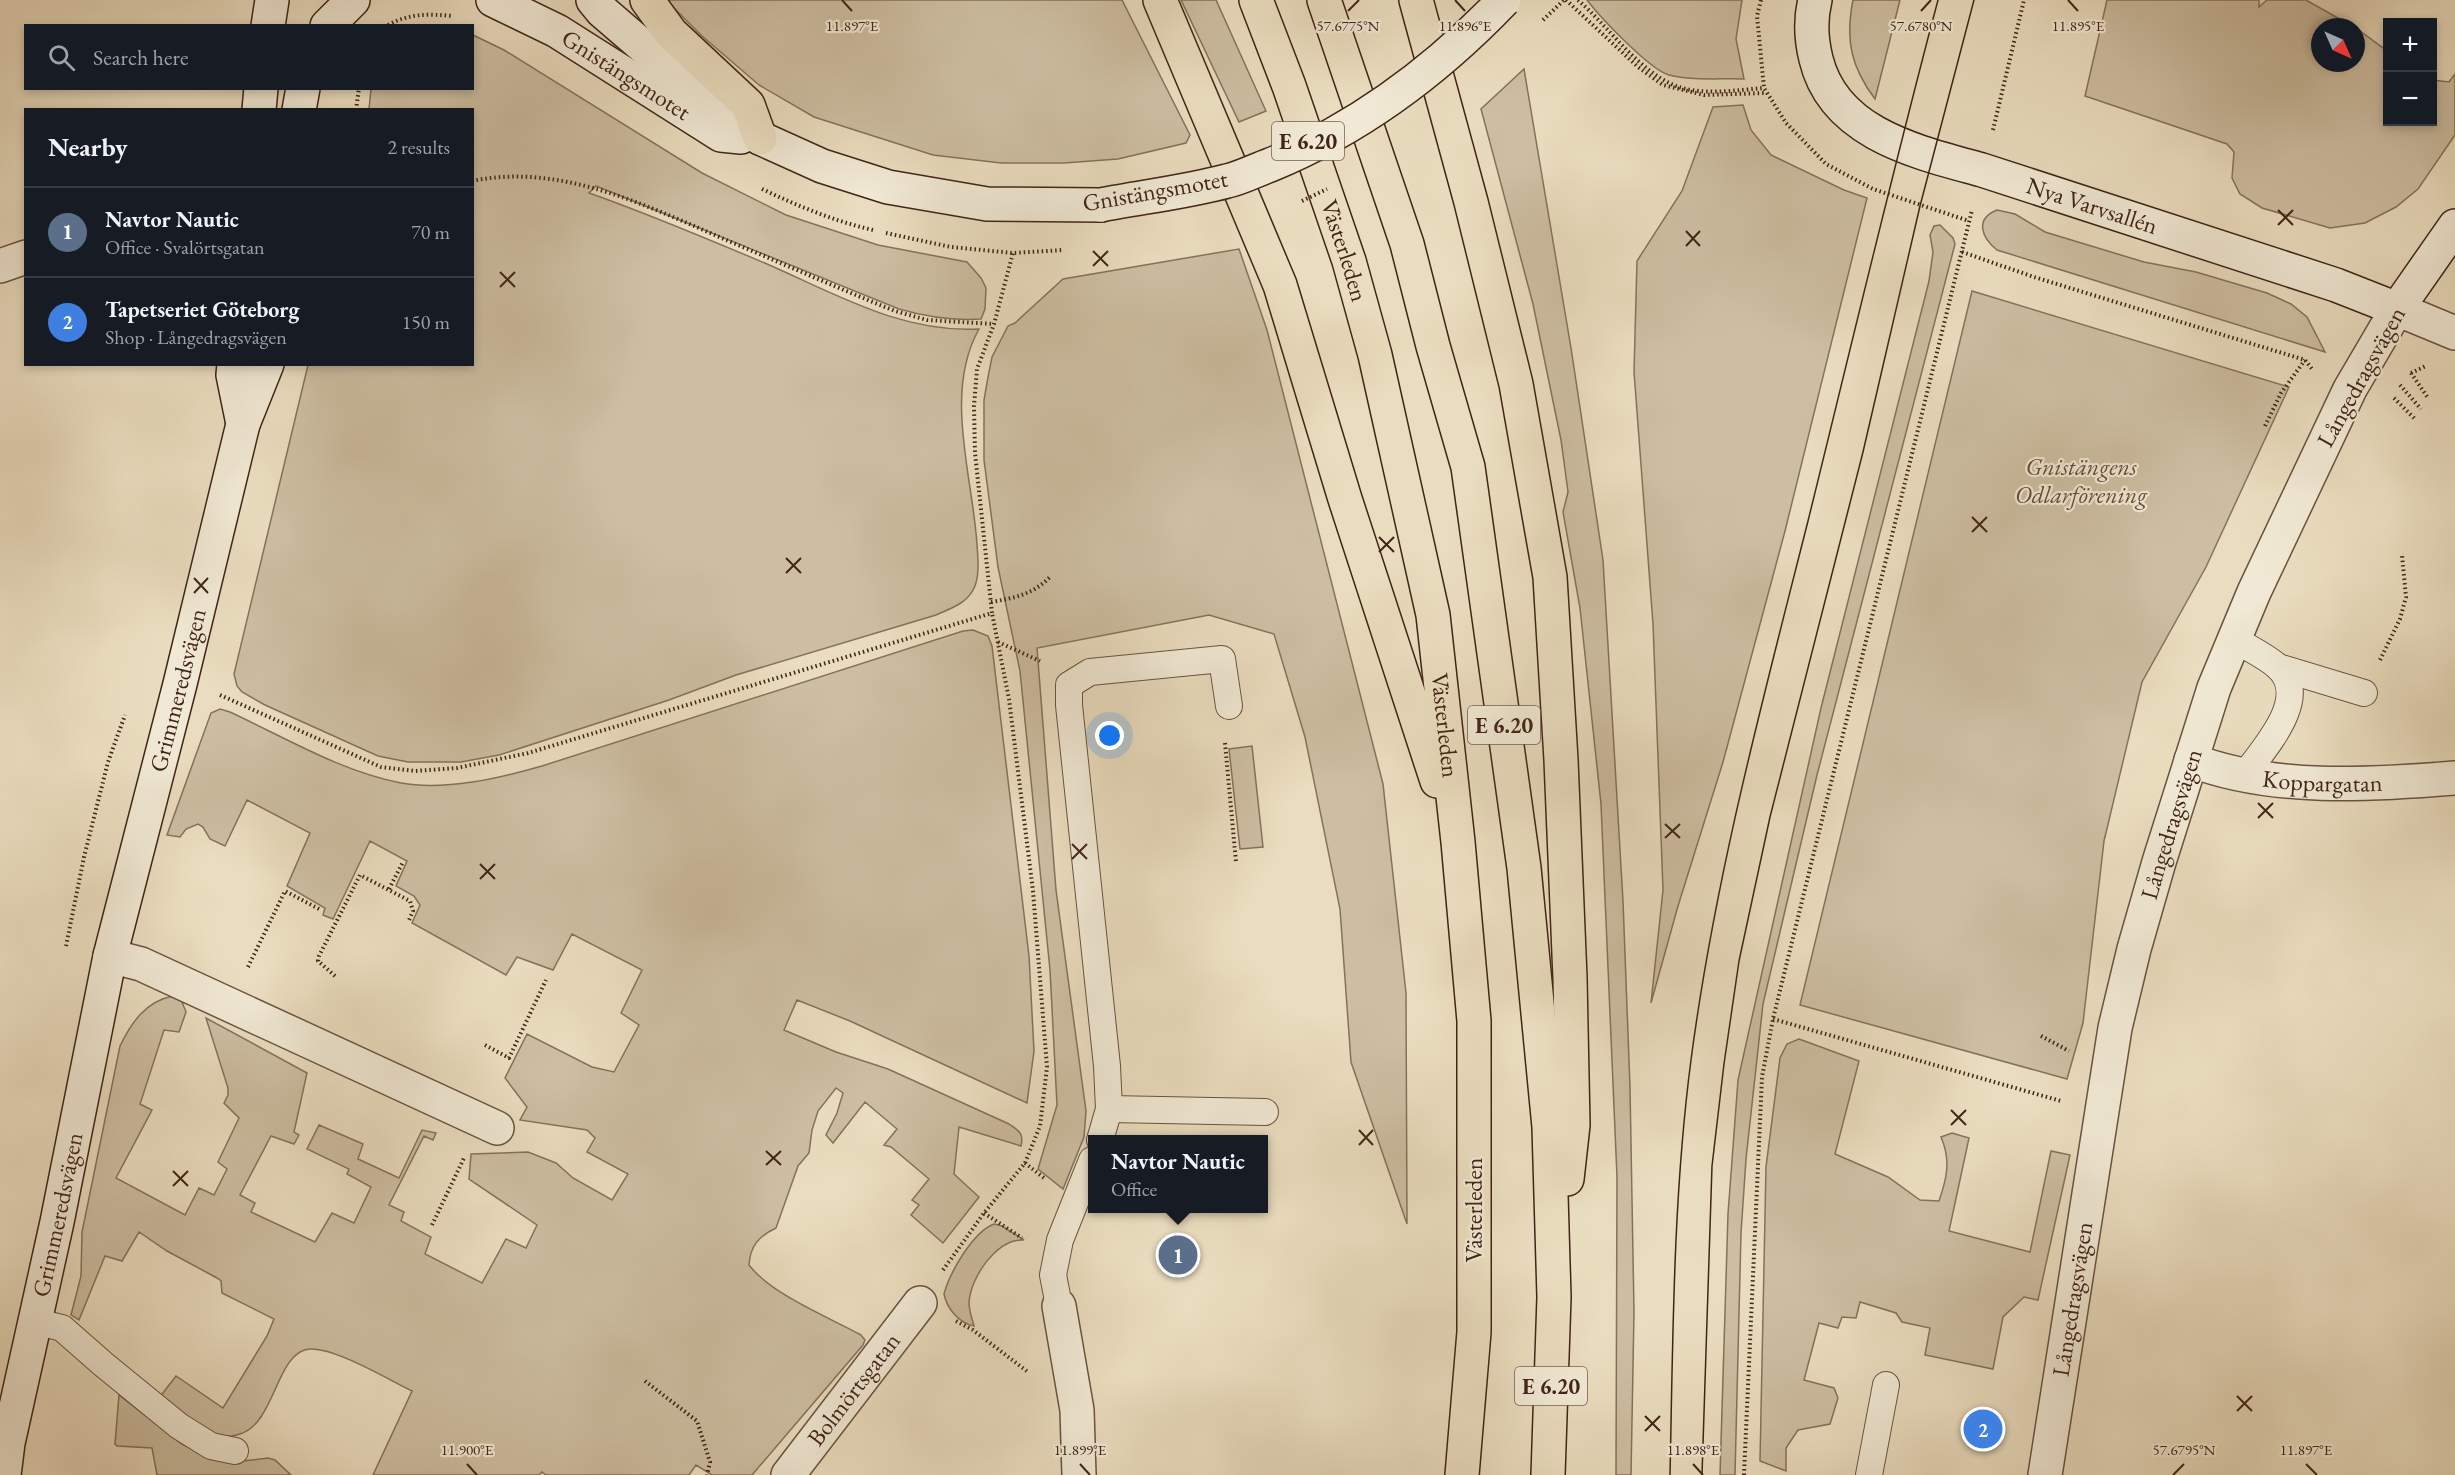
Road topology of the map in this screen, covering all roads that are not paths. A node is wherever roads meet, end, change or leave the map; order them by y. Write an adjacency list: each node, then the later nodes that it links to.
1 (272, 0): 12 (street)
2 (353, 0): 13 (street)
3 (493, 0): 18 (street, Gnistängsmotet)
4 (593, 0): 18 (street, Gnistängsmotet)
5 (647, 0): 18 (highway)
6 (1160, 0): 34 (highway)
7 (1256, 0): 34 (highway, Västerleden / E 6.20)
8 (1324, 0): 41 (highway, E 6.20)
9 (1416, 0): 41 (highway)
10 (1504, 0): 18 (street, Gnistängsmotet, bridge)
11 (1815, 0): 22 (street, Nya Varvsallén)
12 (268, 24)
13 (329, 24)
14 (261, 90): 16 (street)
15 (303, 90): 17 (street)
16 (259, 108)
17 (299, 108)
18 (760, 138)
19 (2455, 226): 22 (street, Långedragsvägen)
20 (24, 258): 21 (street)
21 (0, 266)
22 (2397, 309): 23 (street, Nya Varvsallén); 27 (street, Långedragsvägen)
23 (2452, 332)
24 (234, 366): 26 (street, Grimmeredsvägen)
25 (266, 366): 26 (street, Grimmeredsvägen)
26 (243, 424): 35 (street, Grimmeredsvägen)
27 (2234, 639): 28 (lane); 31 (street, Långedragsvägen)
28 (2278, 667): 29 (lane); 32 (lane)
29 (2364, 693)
30 (1229, 706): 36 (lane)
31 (2191, 760): 32 (street, Koppargatan); 53 (street, Långedragsvägen)
32 (2244, 776): 33 (street, Koppargatan)
33 (2455, 778)
34 (1458, 842): 50 (highway, Västerleden / E 6.20)
35 (110, 956): 38 (street); 44 (street, Grimmeredsvägen)
36 (1109, 1109): 37 (lane); 39 (lane)
37 (1265, 1112)
38 (489, 1124)
39 (1101, 1135)
40 (1088, 1170): 43 (lane)
41 (1554, 1298): 51 (highway, E 6.20)
42 (920, 1303): 48 (street, Bolmörtsgatan)
43 (1059, 1306): 49 (street)
44 (34, 1321): 46 (lane); 47 (street, Grimmeredsvägen)
45 (1886, 1385): 52 (lane)
46 (235, 1451)
47 (4, 1475)
48 (788, 1475)
49 (1079, 1475)
50 (1462, 1475)
51 (1548, 1475)
52 (1869, 1475)
53 (2045, 1475)

